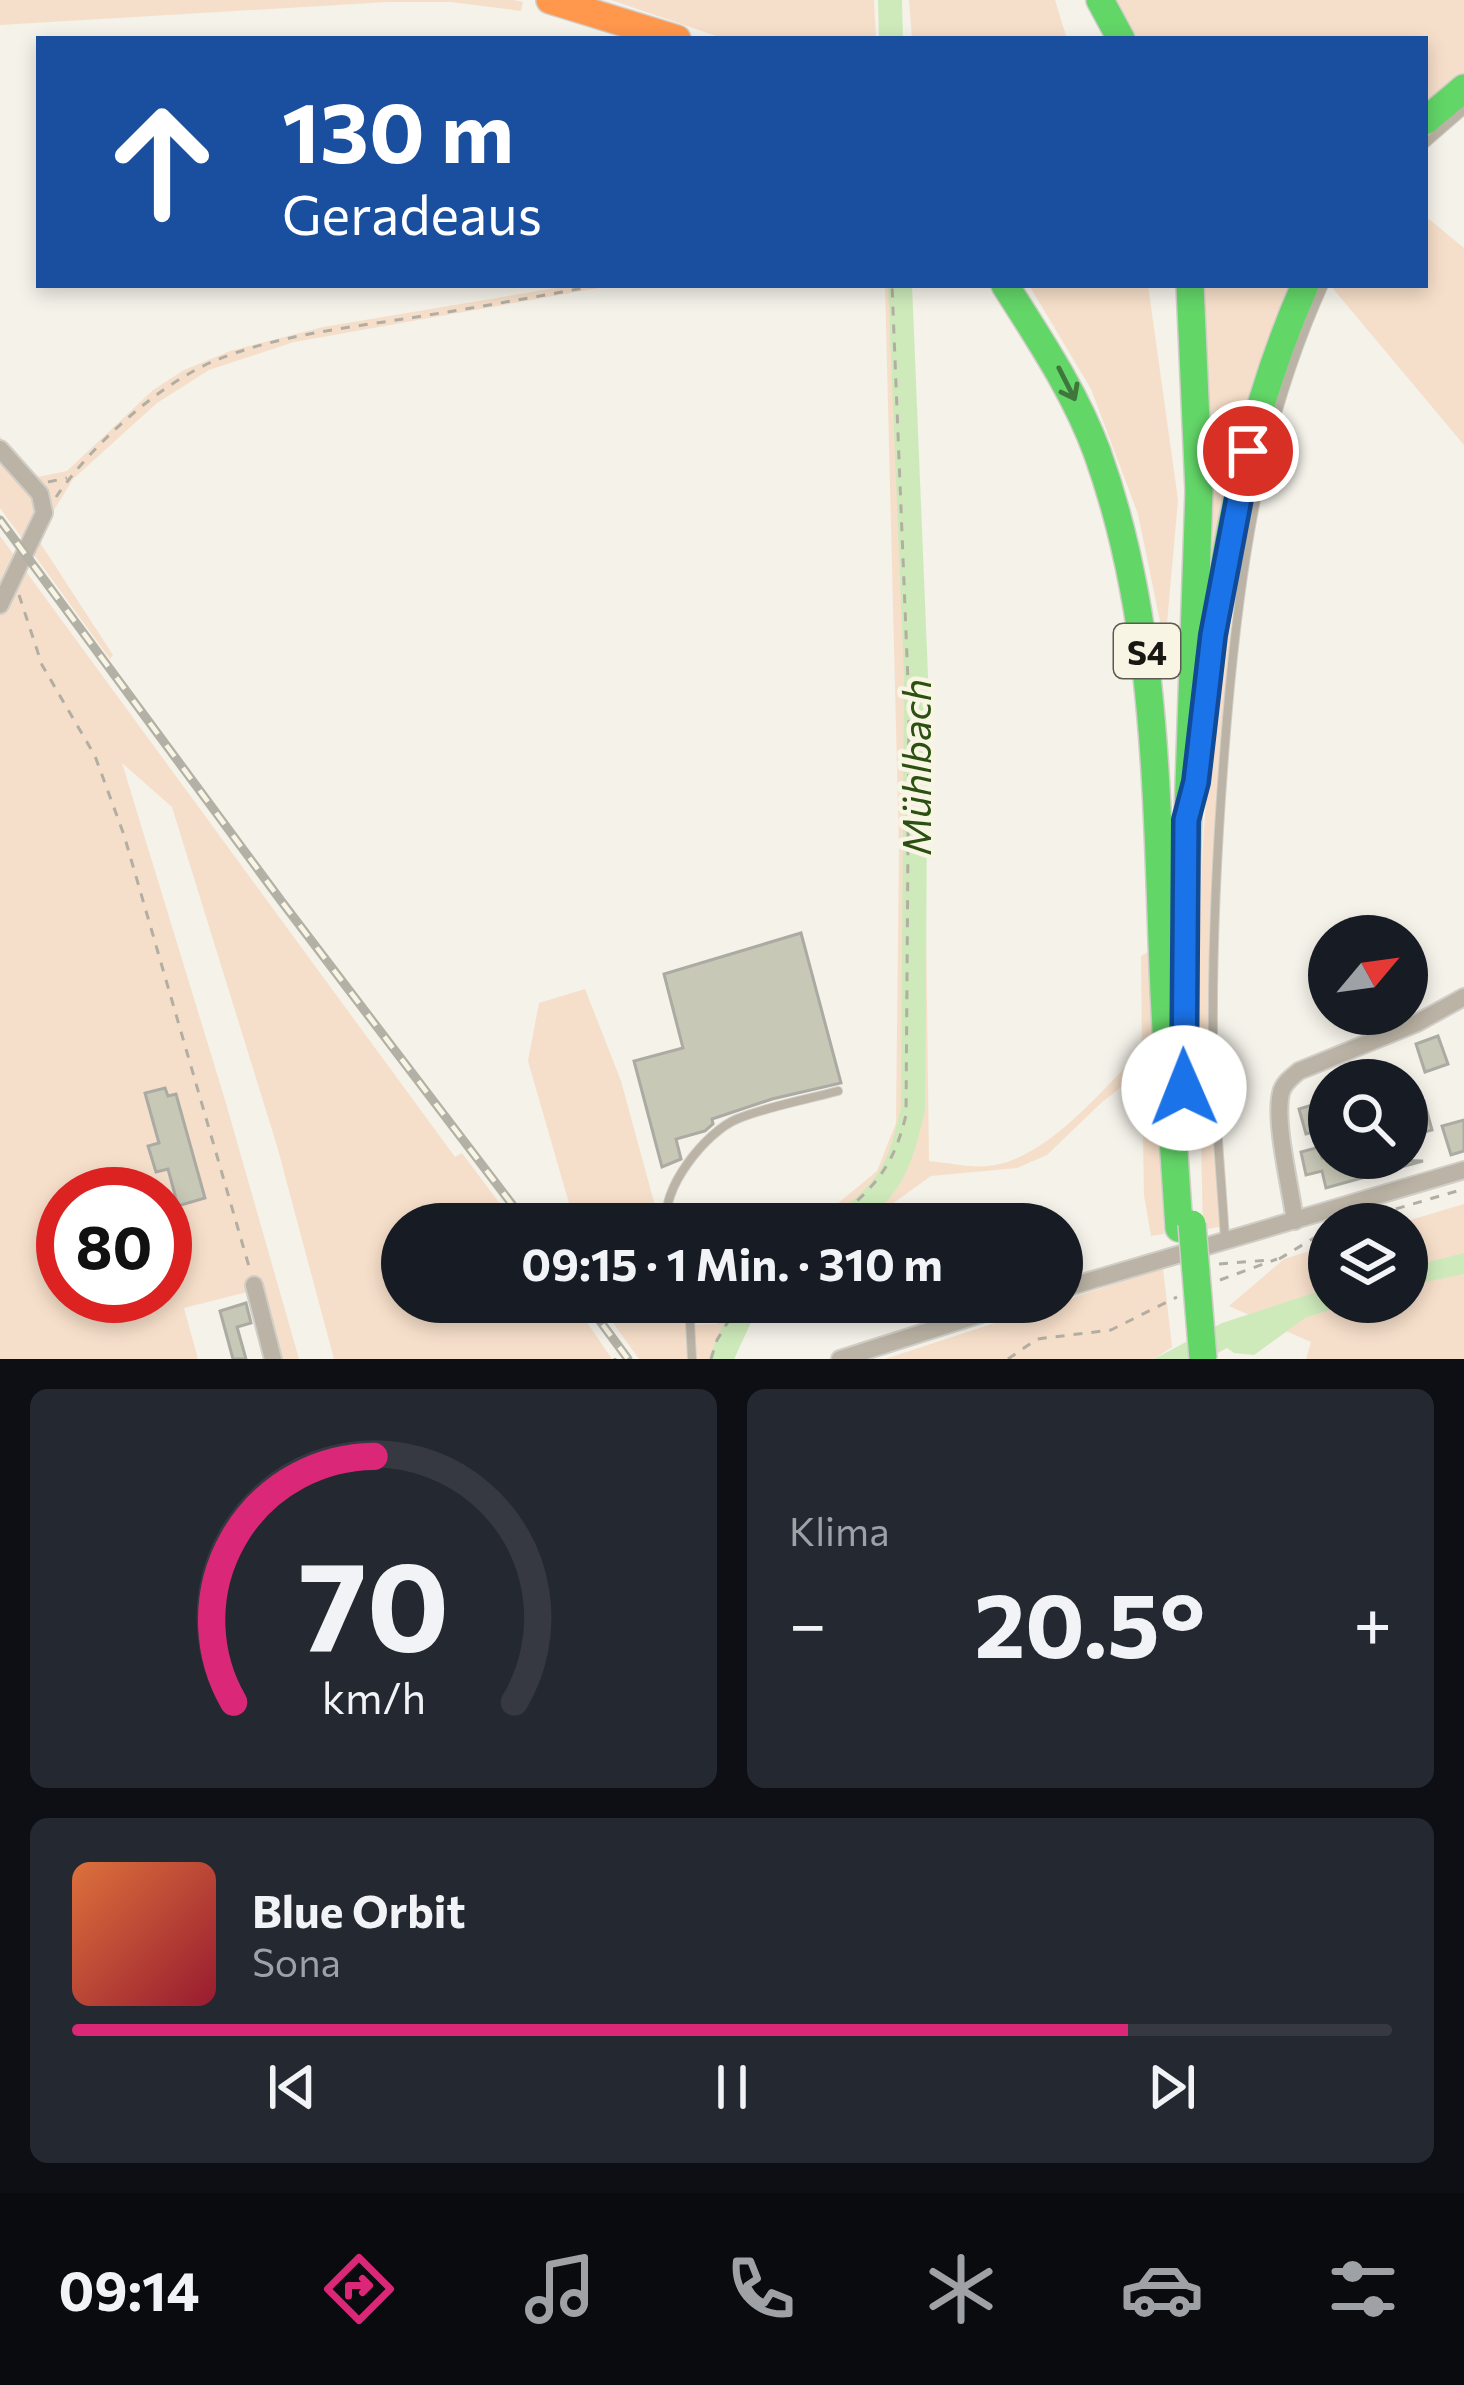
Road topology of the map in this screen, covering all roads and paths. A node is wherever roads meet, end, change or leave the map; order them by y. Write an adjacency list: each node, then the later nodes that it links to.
1 (550, 0): 4 (highway)
2 (1100, 0): 3 (highway)
3 (1120, 35)
4 (668, 36)
5 (1464, 88): 7 (highway)
6 (1464, 110): 8 (lane)
7 (1428, 118)
8 (1428, 141)
9 (582, 288): 16 (path)
10 (892, 288): 26 (path)
11 (1007, 288): 21 (highway, S4, one-way to 21)
12 (1190, 288): 18 (highway, S4)
13 (1304, 288): 19 (highway)
14 (1323, 288): 30 (lane)
15 (0, 449): 16 (street)
16 (44, 513): 17 (street)
17 (4, 596): 36 (path)
18 (1190, 685): 19 (highway, S4); 21 (highway)
19 (1186, 820): 29 (highway, S4)
20 (1464, 997): 28 (street)
21 (1170, 1048): 29 (highway, S4)
22 (838, 1091): 25 (lane)
23 (1464, 1170): 28 (street)
24 (1464, 1189): 27 (path)
25 (667, 1203)
26 (854, 1203)
27 (1416, 1203)
28 (1295, 1221): 30 (street)
29 (1185, 1226): 46 (highway, S4); 47 (highway, S4, bridge)
30 (1225, 1240): 35 (street)
31 (1308, 1241): 32 (path)
32 (1277, 1259): 33 (path); 34 (path)
33 (1206, 1265)
34 (1213, 1282)
35 (1083, 1283)
36 (254, 1285): 41 (street)
37 (1178, 1296): 45 (path)
38 (690, 1323): 42 (lane)
39 (727, 1323): 43 (path)
40 (953, 1323): 44 (street)
41 (273, 1359)
42 (692, 1359)
43 (711, 1359)
44 (841, 1359)
45 (1008, 1359)
46 (1190, 1359)
47 (1202, 1359)

